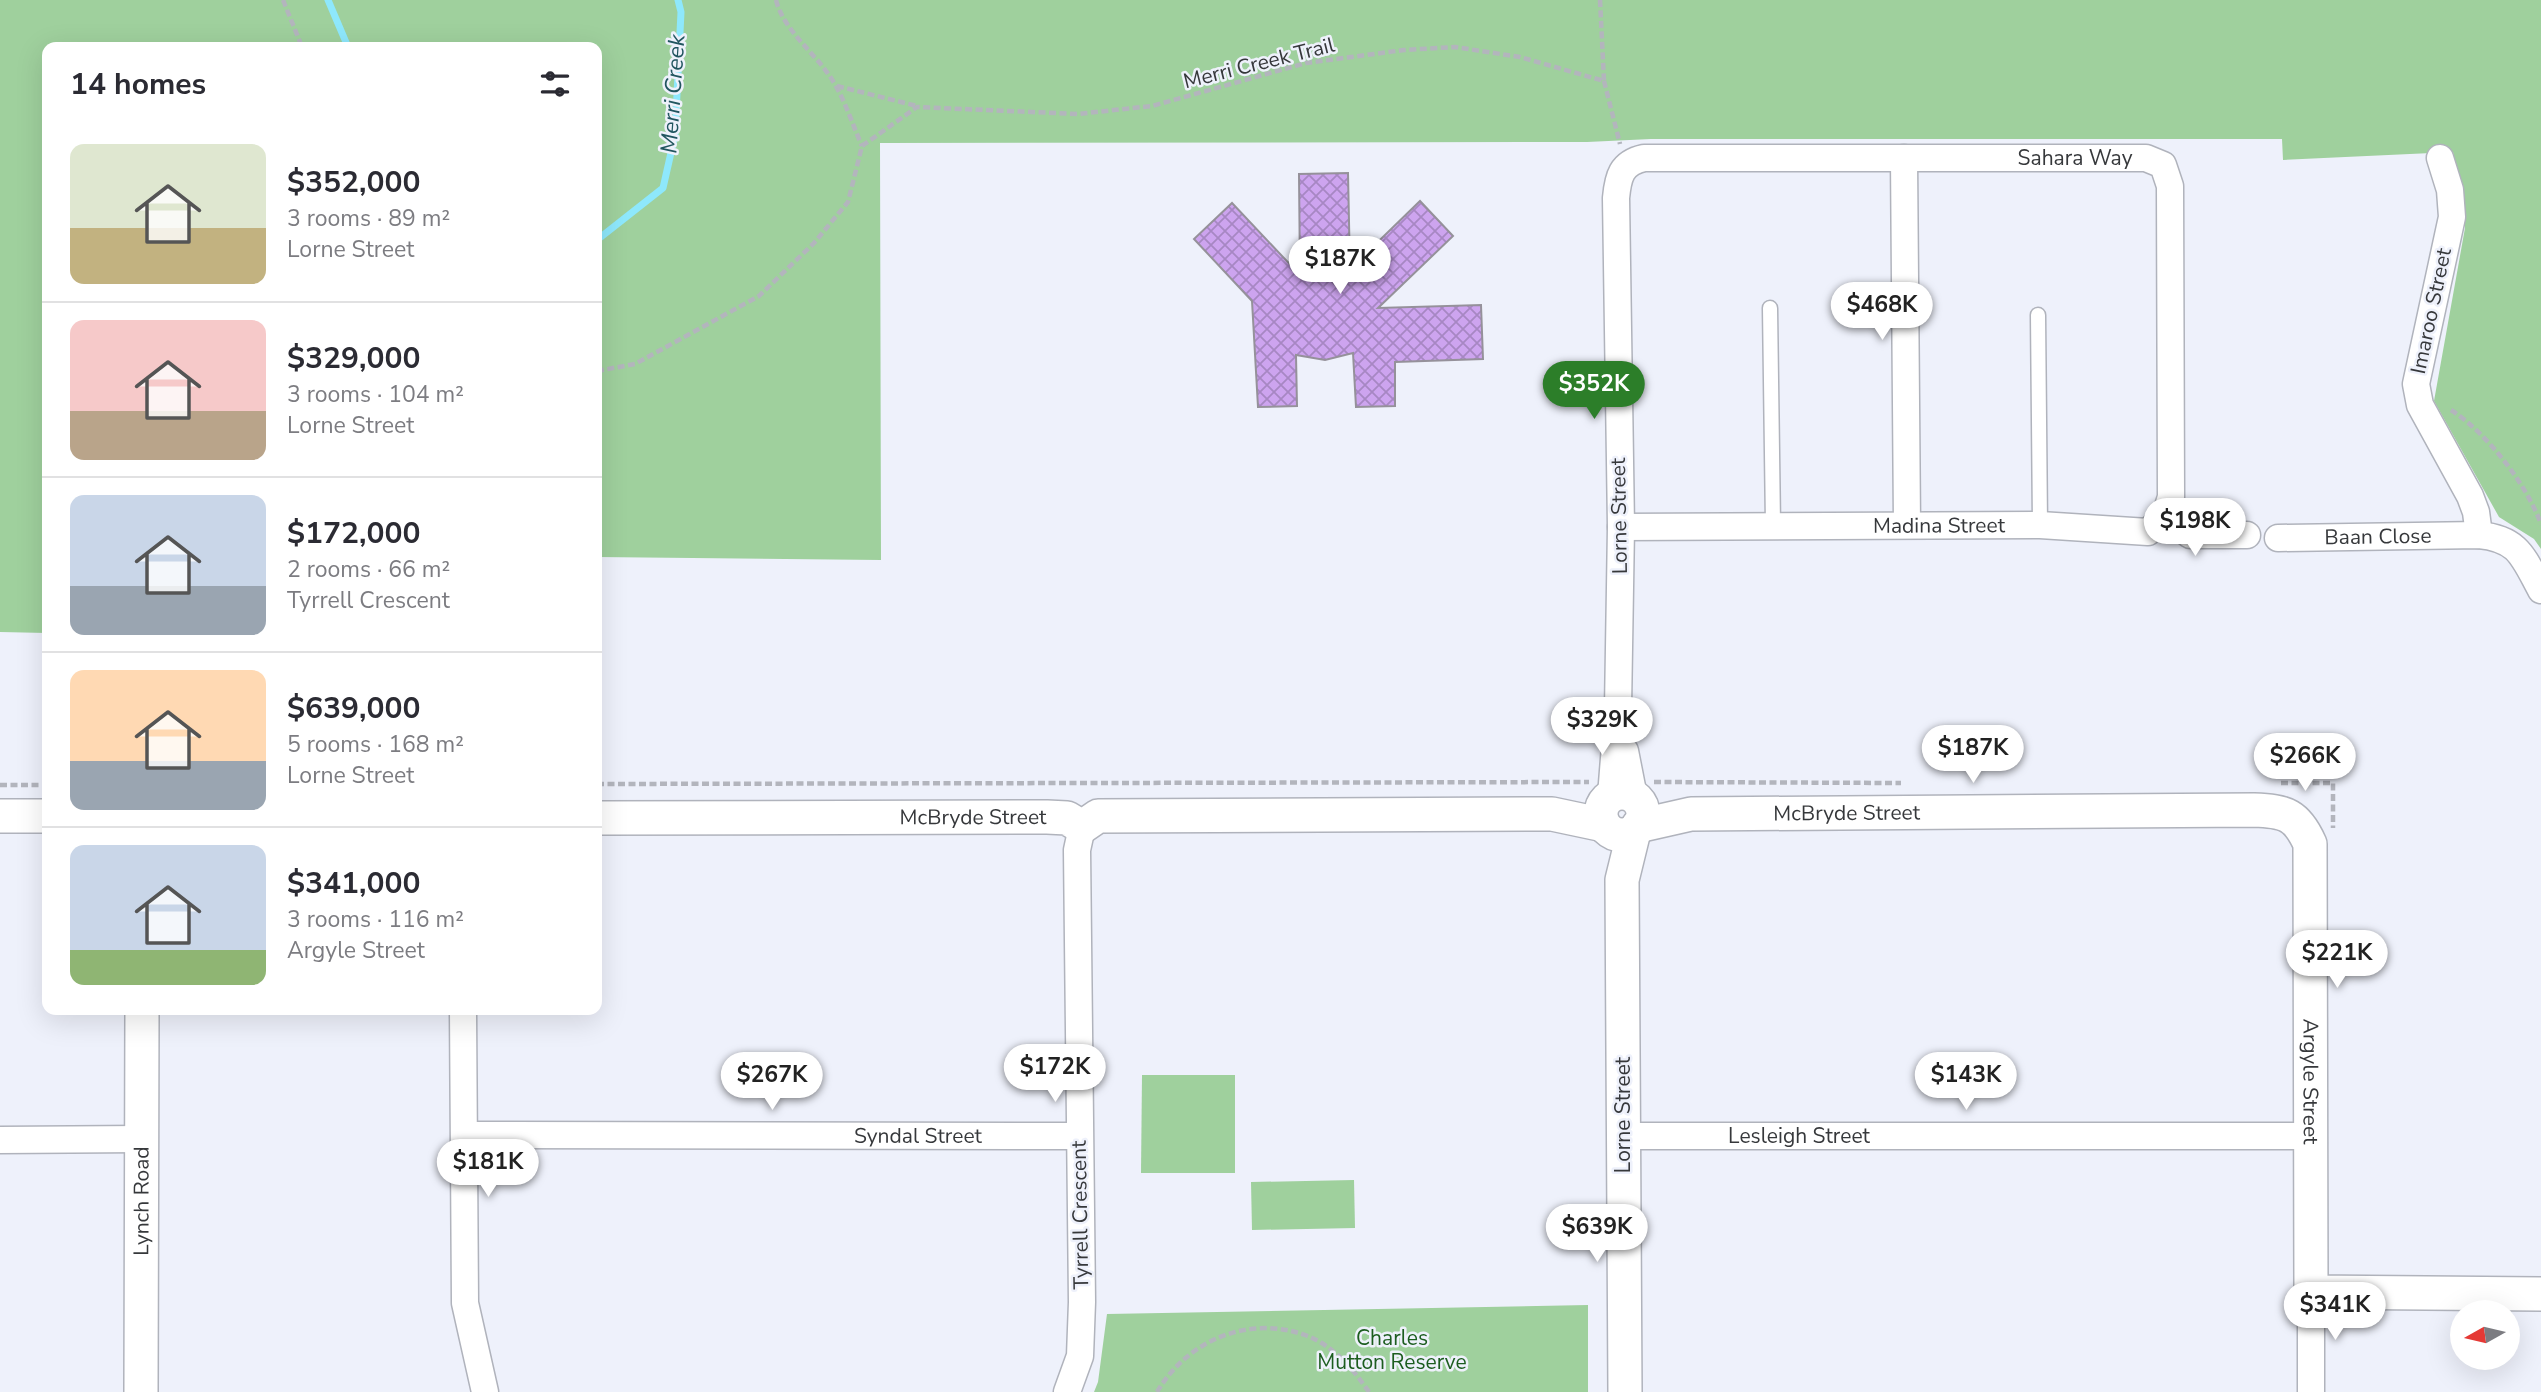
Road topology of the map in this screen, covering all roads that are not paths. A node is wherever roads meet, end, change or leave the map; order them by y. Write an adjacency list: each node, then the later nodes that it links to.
1 (1903, 158): 3 (street, Sahara Way); 6 (street, Sahara Way); 7 (street)
2 (2440, 158): 12 (street, Imaroo Street)
3 (1633, 160): 10 (street, Lorne Street)
4 (1770, 307): 8 (lane)
5 (2038, 315): 9 (lane)
6 (2165, 516): 9 (street, Madina Street); 11 (street)
7 (1907, 524): 8 (street, Madina Street); 9 (street, Madina Street)
8 (1773, 525): 10 (street, Madina Street)
9 (2040, 525)
10 (1620, 527): 15 (street, Lorne Street)
11 (2247, 535)
12 (2479, 535): 13 (street, Baan Close); 14 (street, Baan Close)
13 (2278, 538)
14 (2541, 590)
15 (1622, 808): 16 (street, McBryde Street); 20 (street, McBryde Street); 25 (street, Lorne Street)
16 (2254, 810): 26 (street, Argyle Street)
17 (0, 816): 18 (street)
18 (42, 816)
19 (602, 818): 20 (street, McBryde Street)
20 (1082, 827): 24 (street, Tyrrell Crescent)
21 (142, 1015): 27 (street, Lynch Road)
22 (463, 1015): 23 (street)
23 (465, 1135): 24 (street, Syndal Street); 32 (street)
24 (1079, 1136): 33 (street, Tyrrell Crescent)
25 (1622, 1136): 26 (street, Lesleigh Street); 34 (street, Lorne Street)
26 (2311, 1136): 29 (street, Argyle Street)
27 (142, 1139): 28 (street); 31 (street, Lynch Road)
28 (0, 1140)
29 (2311, 1292): 30 (street); 35 (street, Argyle Street)
30 (2541, 1294)
31 (141, 1392)
32 (485, 1392)
33 (1068, 1392)
34 (1625, 1392)
35 (2311, 1392)

